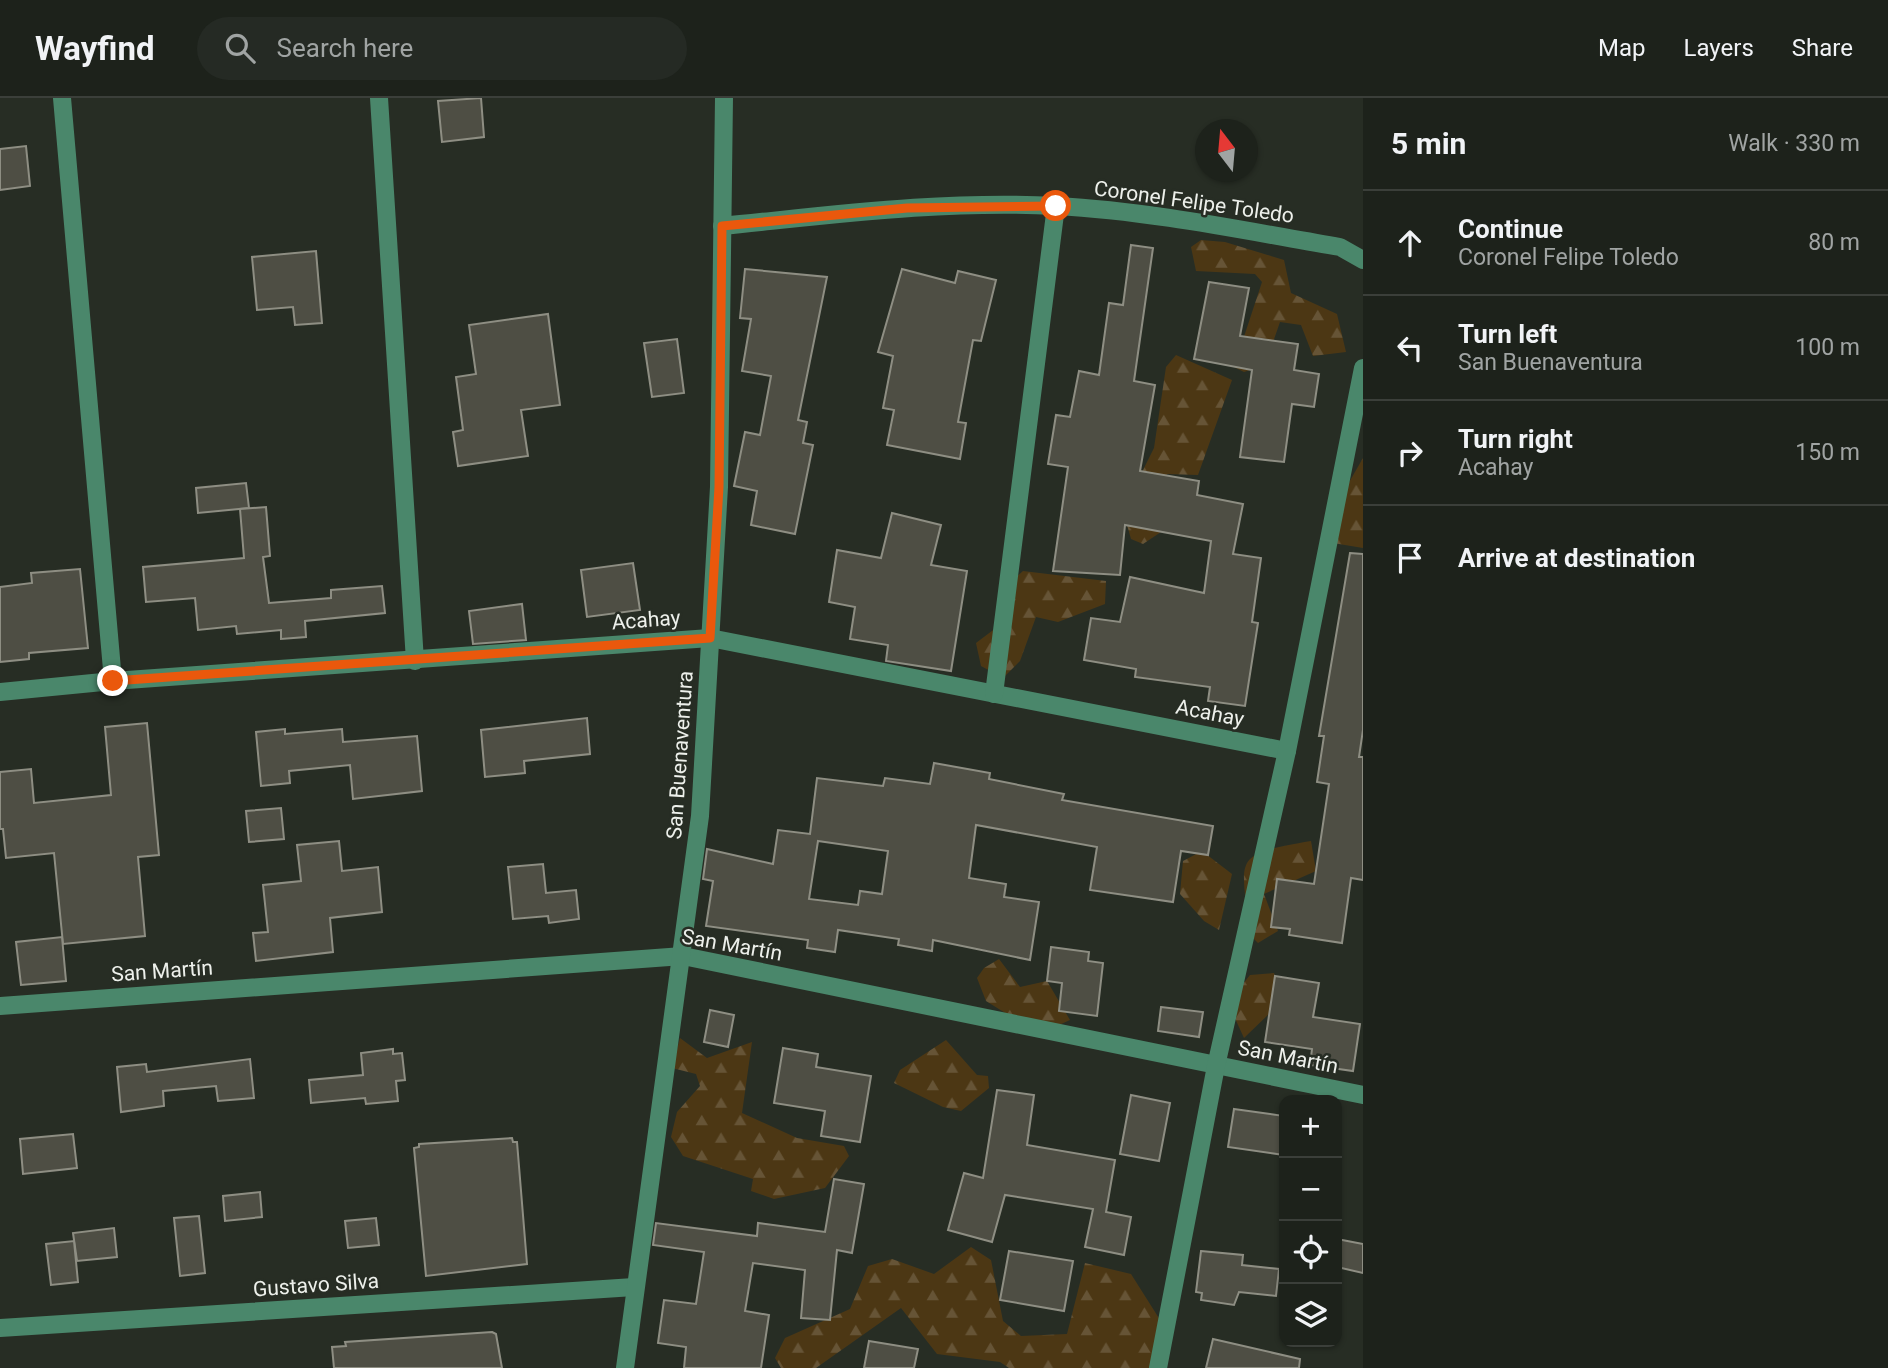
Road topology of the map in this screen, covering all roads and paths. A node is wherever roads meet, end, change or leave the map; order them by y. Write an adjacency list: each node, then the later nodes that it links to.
1 (62, 98): 10 (street)
2 (379, 98): 9 (street)
3 (724, 98): 5 (street, San Buenaventura)
4 (1056, 206): 5 (street, Coronel Felipe Toledo); 6 (street, Coronel Felipe Toledo); 12 (street)
5 (722, 226): 8 (street, San Buenaventura)
6 (1363, 260)
7 (1363, 368): 13 (street)
8 (710, 638): 9 (street, Acahay); 12 (street, Acahay); 14 (street, San Buenaventura)
9 (415, 661): 10 (street, Acahay)
10 (113, 681): 11 (street, Acahay)
11 (0, 692)
12 (994, 694): 13 (street, Acahay)
13 (1287, 751): 16 (street)
14 (683, 956): 15 (street, San Martín); 16 (street, San Martín); 18 (street, San Buenaventura)
15 (0, 1006)
16 (1216, 1066): 17 (street, San Martín); 21 (street)
17 (1363, 1095)
18 (634, 1287): 19 (street, Gustavo Silva); 20 (street, San Buenaventura)
19 (0, 1328)
20 (625, 1368)
21 (1158, 1368)

